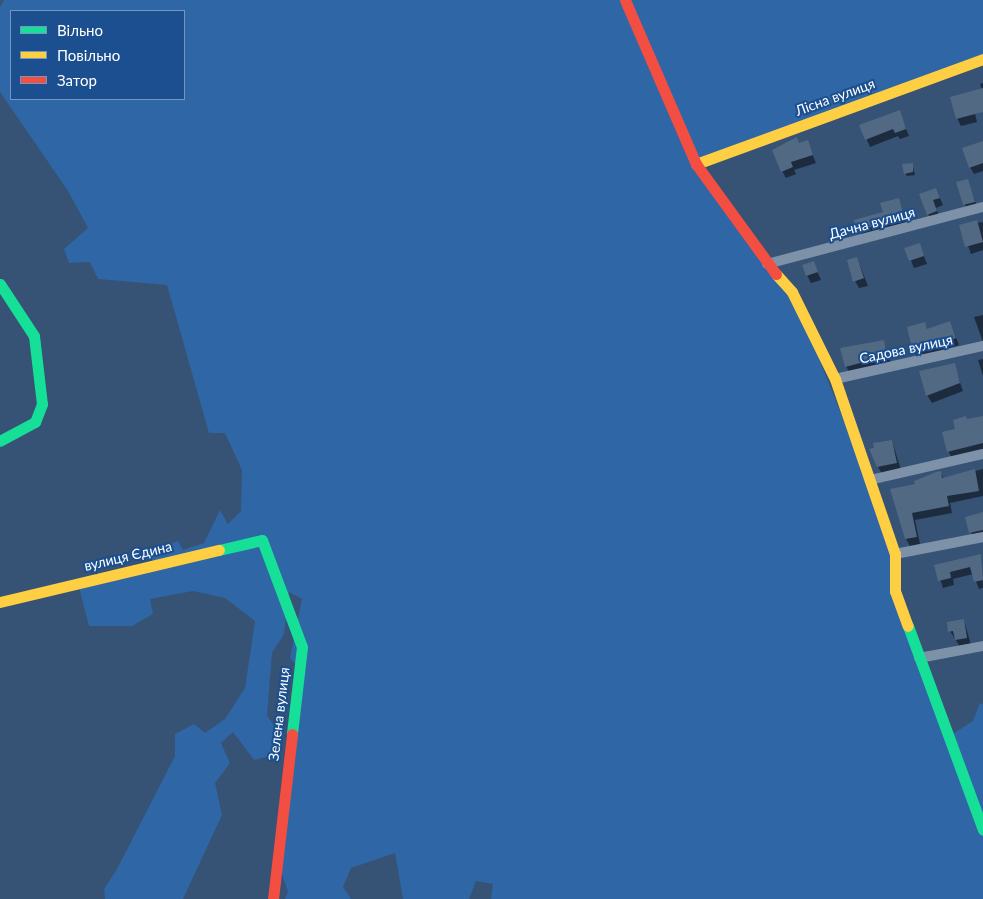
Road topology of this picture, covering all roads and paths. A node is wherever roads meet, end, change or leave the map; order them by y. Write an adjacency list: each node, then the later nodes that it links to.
1 (625, 0): 3 (street)
2 (983, 59): 3 (street, Лісна вулиця)
3 (696, 164): 5 (street)
4 (983, 207): 5 (street, Дачна вулиця)
5 (767, 264): 8 (street)
6 (0, 284): 9 (street)
7 (983, 346): 8 (street, Садова вулиця)
8 (835, 379): 11 (street)
9 (0, 441)
10 (983, 454): 11 (street)
11 (870, 480): 14 (street)
12 (983, 537): 14 (street)
13 (262, 540): 15 (street, вулиця Єдина); 19 (street, Зелена вулиця)
14 (895, 554): 17 (street)
15 (0, 602)
16 (983, 646): 17 (street)
17 (920, 658): 18 (street)
18 (983, 830)
19 (272, 899)

